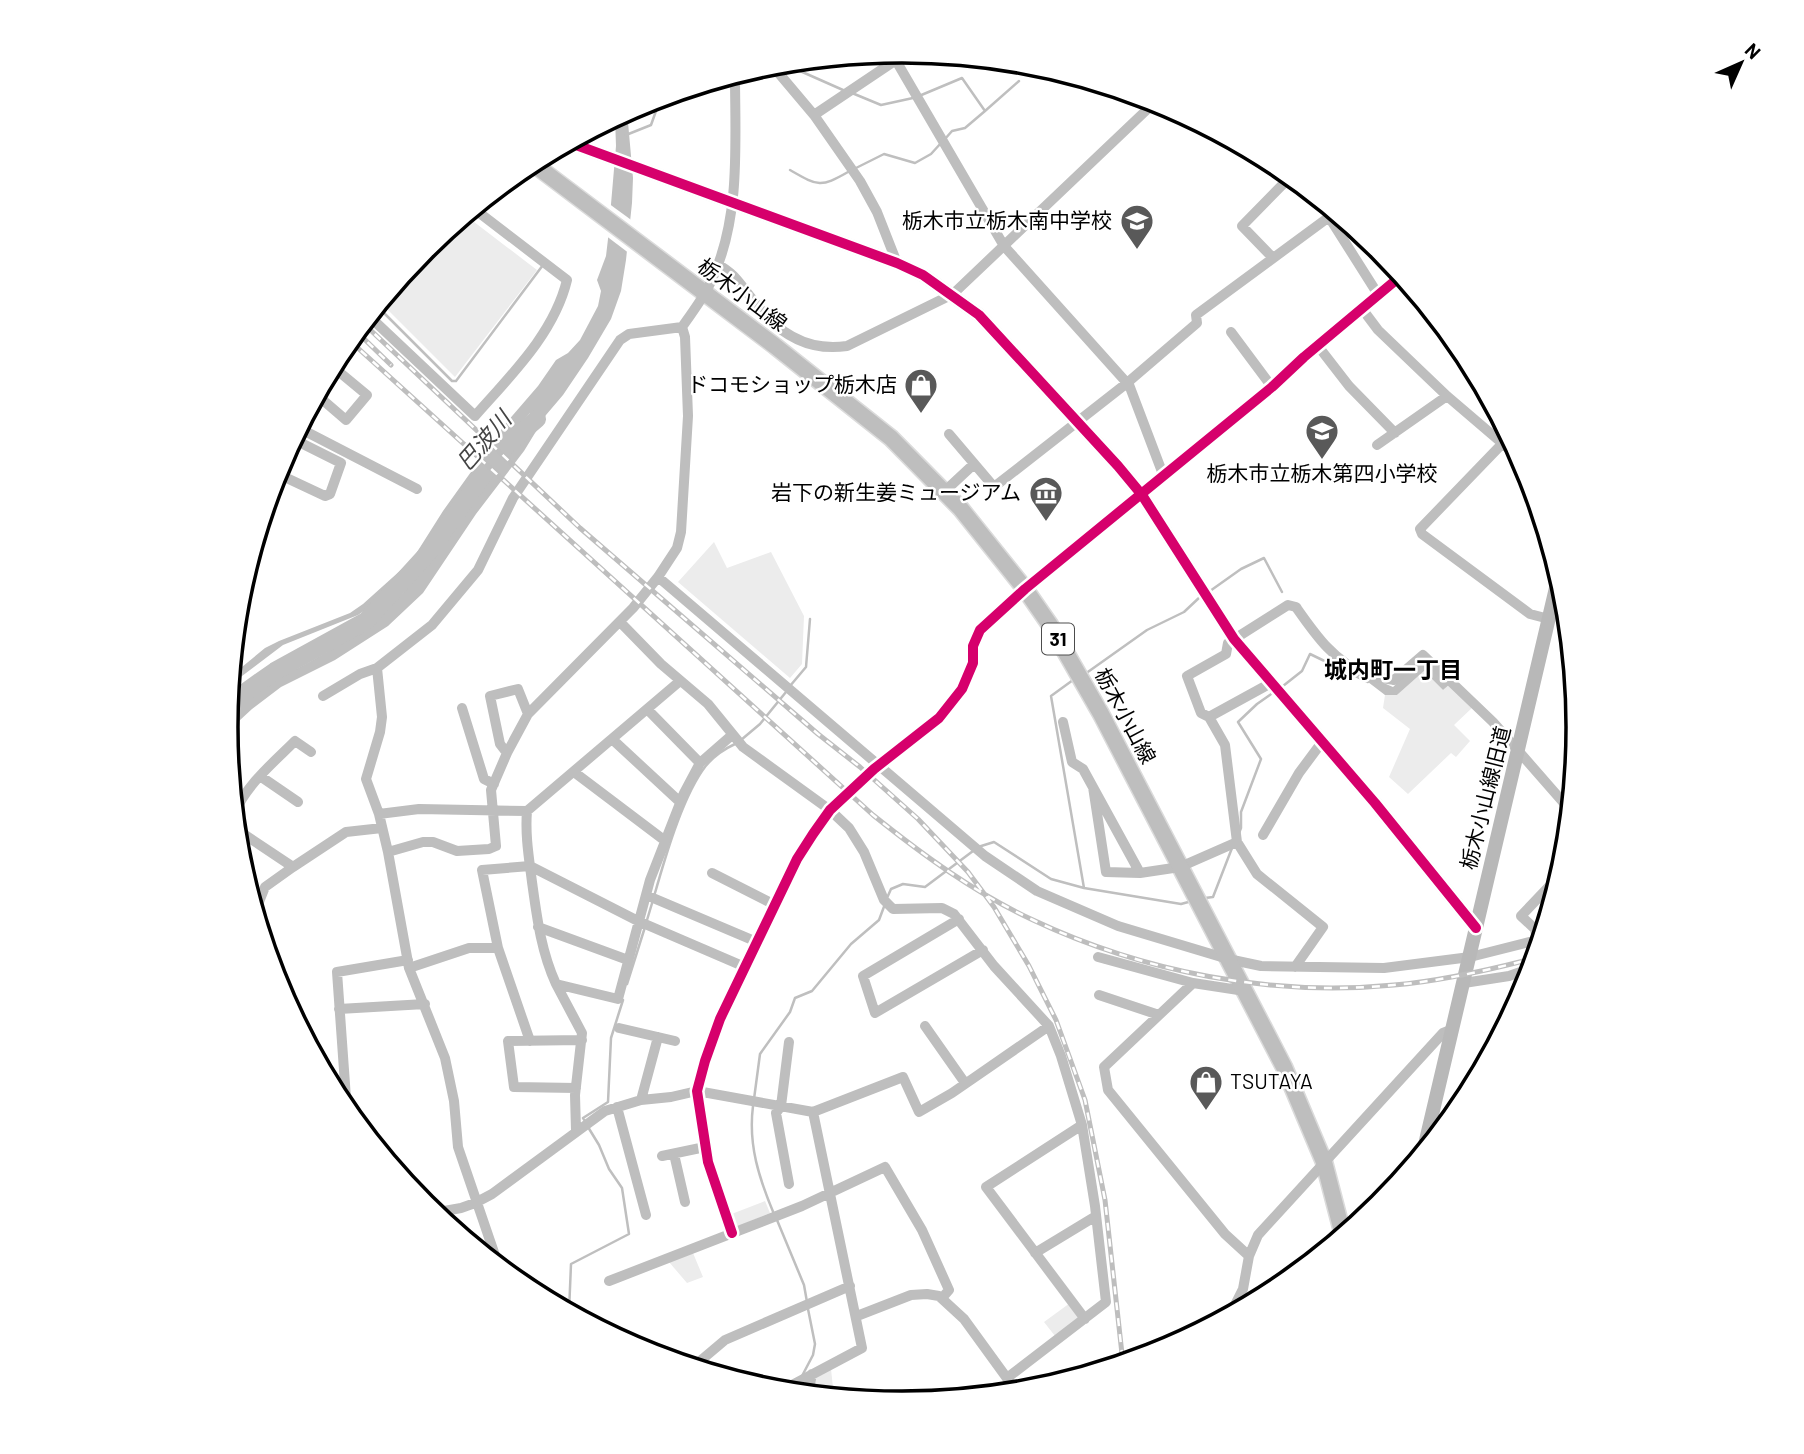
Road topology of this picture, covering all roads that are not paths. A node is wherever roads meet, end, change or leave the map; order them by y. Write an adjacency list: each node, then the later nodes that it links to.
1 (883, 63): 6 (street)
2 (897, 63): 14 (street)
3 (780, 75): 6 (street)
4 (735, 85): 10 (street)
5 (1146, 110): 14 (street)
6 (814, 115): 16 (street)
7 (580, 147): 10 (street)
8 (541, 170): 19 (main road, 栃木小山線 / 31)
9 (1284, 184): 15 (street)
10 (732, 202): 16 (street); 17 (street)
11 (483, 212): 23 (street)
12 (1328, 218): 15 (street)
13 (1348, 236): 21 (street)
14 (1003, 246): 20 (street); 30 (street)
15 (1272, 257): 30 (street)
16 (897, 263): 20 (street)
17 (718, 265): 19 (street); 25 (street)
18 (1395, 282): 21 (street)
19 (705, 293): 24 (street); 27 (main road, 栃木小山線 / 31)
20 (953, 294): 25 (street); 34 (street)
21 (1379, 296): 22 (street)
22 (1363, 310): 28 (street); 32 (street)
23 (376, 322)
24 (682, 327): 47 (street); 53 (street)
25 (784, 330): 27 (street)
26 (1231, 332): 31 (street)
27 (775, 346): 45 (main road, 栃木小山線 / 31)
28 (1318, 346): 31 (street); 36 (street)
29 (341, 373): 33 (street)
30 (1128, 383): 34 (street); 42 (street)
31 (1272, 387): 42 (street)
32 (1447, 396): 36 (street); 39 (street)
33 (324, 401)
34 (1079, 421): 41 (street); 46 (street)
35 (307, 432): 44 (street)
36 (1395, 433): 40 (street)
37 (949, 434): 41 (street)
38 (302, 443): 43 (street)
39 (1502, 444): 50 (street)
40 (1377, 445)
41 (974, 464): 45 (street)
42 (1164, 477): 46 (street)
43 (287, 478)
44 (417, 489)
45 (945, 491): 48 (main road, 栃木小山線 / 31)
46 (1142, 495): 48 (street); 52 (street)
47 (658, 578): 51 (street); 69 (street)
48 (1026, 589): 69 (street); 90 (main road, 栃木小山線 / 31)
49 (1553, 600): 50 (street, 栃木小山線旧道)
50 (1549, 619): 65 (street, 栃木小山線旧道)
51 (621, 623): 54 (street); 59 (street)
52 (1234, 639): 55 (street); 60 (street); 65 (street)
53 (377, 668): 56 (street); 81 (street)
54 (680, 681): 58 (street); 62 (street)
55 (1271, 683): 60 (street); 64 (street)
56 (323, 696)
57 (462, 708): 72 (street)
58 (647, 709): 63 (street); 68 (street)
59 (528, 714): 67 (street); 67 (street)
60 (1209, 717): 86 (street)
61 (1063, 722): 73 (street)
62 (732, 735): 68 (street); 79 (street)
63 (612, 739): 70 (street); 77 (street)
64 (1322, 743): 83 (street); 100 (street)
65 (1519, 751): 75 (street); 100 (street, 栃木小山線旧道)
66 (311, 752): 71 (street)
67 (507, 754): 72 (street)
68 (701, 763): 77 (street)
69 (878, 765): 79 (street); 108 (street)
70 (574, 772): 80 (street); 85 (street)
71 (260, 776): 74 (street); 76 (street)
72 (494, 784): 78 (street)
73 (1093, 787): 92 (street); 92 (street)
74 (242, 797)
75 (1562, 800)
76 (298, 802)
77 (680, 802): 85 (street)
78 (493, 809): 80 (street); 81 (street); 87 (street)
79 (830, 810): 96 (street); 97 (street)
80 (527, 811): 88 (street)
81 (379, 814): 82 (street)
82 (382, 828): 87 (street); 89 (street)
83 (1264, 835)
84 (248, 837): 89 (street)
85 (664, 840): 94 (street)
86 (1237, 842): 90 (street); 112 (street)
87 (388, 852): 110 (street)
88 (530, 866): 98 (street); 99 (street); 104 (street)
89 (293, 867): 95 (street)
90 (1180, 867): 92 (street); 108 (main road, 栃木小山線 / 31)
91 (712, 873): 96 (street)
92 (1140, 873)
93 (1545, 891): 101 (street)
94 (646, 895): 98 (street); 102 (street)
95 (261, 898)
96 (775, 905): 102 (street)
97 (958, 919): 105 (street); 105 (street)
98 (638, 921): 109 (street); 111 (street)
99 (538, 928): 109 (street); 116 (street)
100 (1476, 928): 107 (street, 栃木小山線旧道)
101 (1534, 928)
102 (757, 942): 111 (street)
103 (1530, 942): 107 (street)
104 (498, 948): 110 (street); 127 (street)
105 (983, 950): 123 (street)
106 (1098, 957): 114 (street)
107 (1470, 957): 112 (street); 115 (street, 栃木小山線旧道)
108 (1228, 959): 112 (street); 117 (main road, 栃木小山線 / 31)
109 (628, 960): 116 (street)
110 (409, 964): 119 (street); 120 (street)
111 (745, 967): 134 (street)
112 (1295, 967)
113 (1518, 973): 115 (street)
114 (1193, 983): 117 (street); 121 (street)
115 (1464, 983): 125 (street, 栃木小山線旧道)
116 (556, 984): 128 (street)
117 (1245, 991): 145 (main road, 栃木小山線 / 31)
118 (1100, 995): 121 (street)
119 (425, 1004): 120 (street); 149 (street)
120 (339, 1009): 133 (street)
121 (1159, 1015): 157 (street)
122 (925, 1026): 131 (street)
123 (1049, 1026): 131 (street); 139 (street)
124 (619, 1028): 126 (street)
125 (1453, 1029): 141 (street, 栃木小山線旧道); 145 (street)
126 (658, 1037): 129 (street); 135 (street)
127 (530, 1041): 128 (street); 132 (street)
128 (582, 1041): 132 (street)
129 (675, 1041)
130 (789, 1042): 136 (street)
131 (965, 1083): 138 (street)
132 (576, 1088): 140 (street)
133 (346, 1090)
134 (698, 1091): 135 (street); 136 (street); 142 (street)
135 (641, 1100): 137 (street)
136 (781, 1106): 138 (street); 146 (street)
137 (617, 1107): 140 (street); 151 (street)
138 (813, 1112): 147 (street)
139 (1082, 1125): 152 (street); 156 (street)
140 (576, 1130): 149 (street)
141 (1428, 1132)
142 (705, 1147): 143 (street); 154 (street)
143 (674, 1154): 144 (street); 148 (street)
144 (662, 1156)
145 (1324, 1162): 153 (main road, 栃木小山線 / 31); 157 (street)
146 (789, 1184)
147 (830, 1195): 154 (street); 159 (street); 160 (street)
148 (685, 1202)
149 (475, 1203): 150 (street); 155 (street)
150 (447, 1211)
151 (646, 1215)
152 (1096, 1216): 156 (street); 163 (street)
153 (1340, 1226)
154 (732, 1233): 158 (street)
155 (492, 1249)
156 (1035, 1253): 163 (street)
157 (1249, 1256): 161 (street)
158 (610, 1281)
159 (850, 1286): 162 (street); 164 (street)
160 (942, 1298): 162 (street); 166 (street)
161 (1238, 1300)
162 (857, 1316): 165 (street)
163 (1085, 1319): 166 (street)
164 (701, 1360)
165 (812, 1374): 167 (street); 169 (street)
166 (1007, 1378): 168 (street)
167 (797, 1382)
168 (1010, 1382)
169 (810, 1384)

